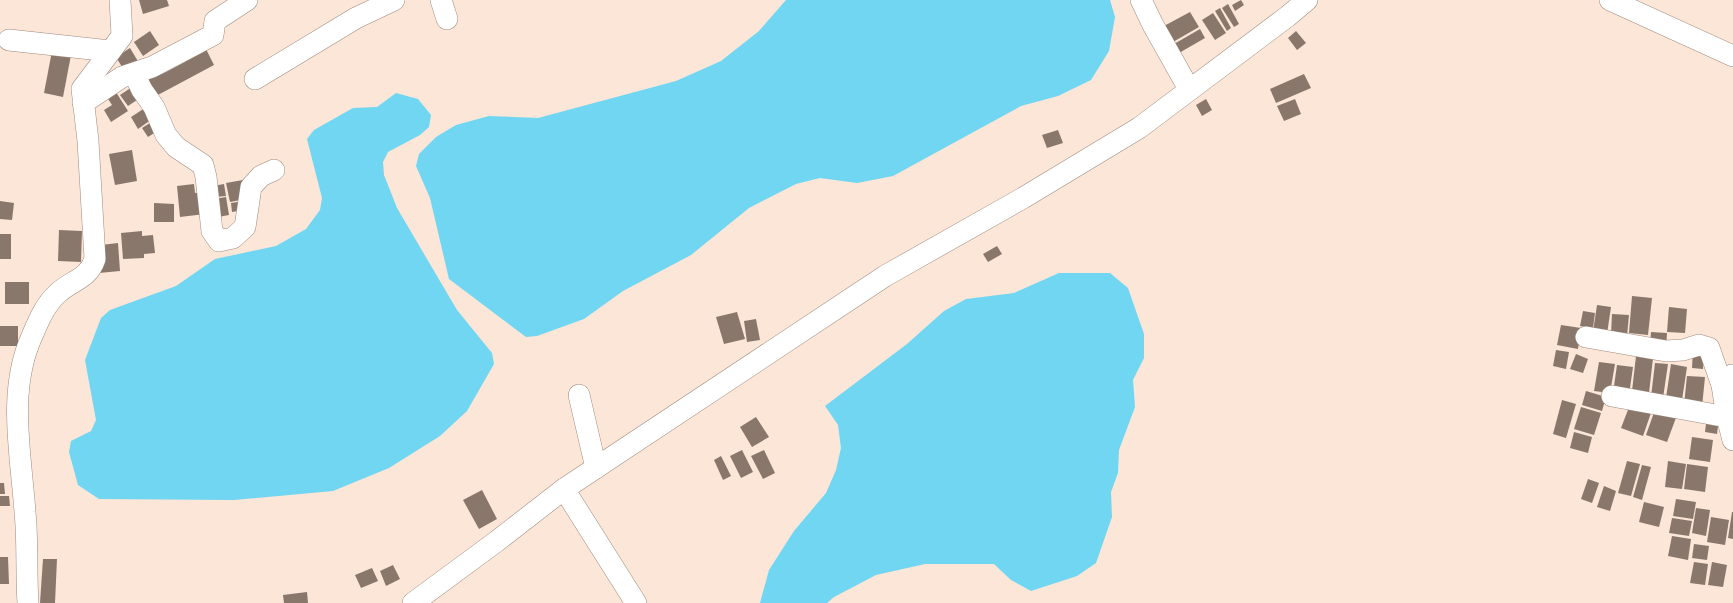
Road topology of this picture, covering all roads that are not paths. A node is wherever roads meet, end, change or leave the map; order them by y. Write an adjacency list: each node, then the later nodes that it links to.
1 (120, 0): 8 (street)
2 (247, 0): 10 (street)
3 (394, 0): 11 (street)
4 (1142, 0): 12 (street)
5 (1307, 0): 12 (street)
6 (1610, 0): 9 (street)
7 (9, 40): 8 (street)
8 (110, 51): 13 (street)
9 (1733, 56)
10 (134, 74): 13 (street); 14 (street)
11 (255, 79)
12 (1189, 89): 22 (street)
13 (83, 103): 19 (street)
14 (274, 170)
15 (1586, 338): 16 (street)
16 (1728, 380): 20 (street)
17 (579, 395): 22 (street)
18 (1612, 396): 20 (street)
19 (8, 417): 25 (street)
20 (1727, 417): 21 (street)
21 (1733, 440)
22 (596, 468): 23 (street)
23 (564, 489): 24 (street); 26 (street)
24 (423, 600)
25 (28, 603)
26 (636, 603)

